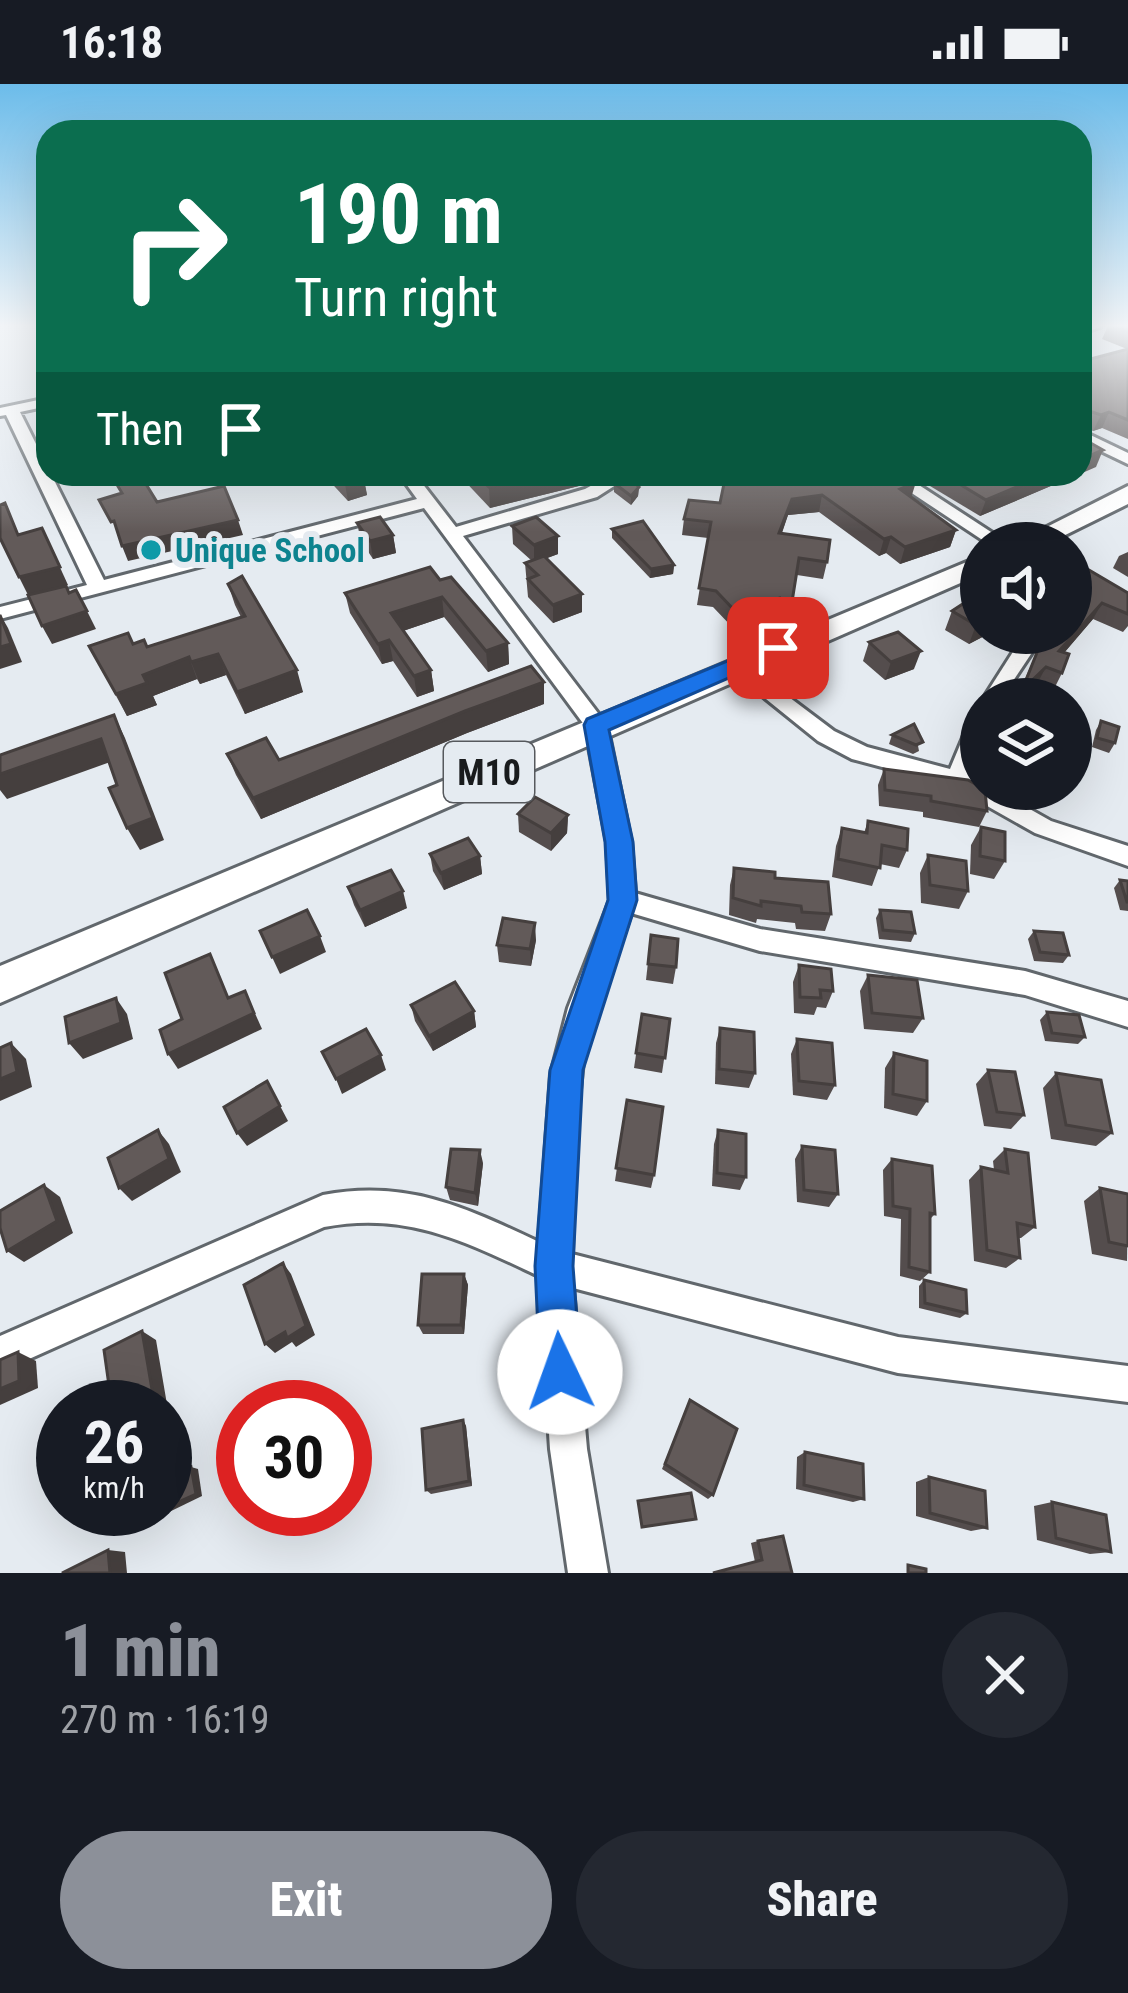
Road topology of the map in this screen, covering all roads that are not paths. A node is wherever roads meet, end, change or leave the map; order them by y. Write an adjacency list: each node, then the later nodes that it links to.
1 (36, 405): 2 (street)
2 (5, 411): 5 (street)
3 (1092, 441): 4 (street)
4 (1128, 459)
5 (36, 469)
6 (45, 486): 16 (street)
7 (416, 486): 11 (street)
8 (605, 486): 14 (street)
9 (910, 486): 12 (street)
10 (1128, 495): 13 (main road)
11 (430, 502): 14 (street); 16 (street)
12 (966, 522)
13 (1072, 522)
14 (455, 533): 19 (street)
15 (960, 573): 18 (main road, M10)
16 (98, 586): 17 (street)
17 (0, 613)
18 (737, 664): 19 (main road, M10); 21 (street)
19 (596, 725): 23 (street); 24 (main road, M10)
20 (960, 772): 21 (street)
21 (957, 779): 22 (street)
22 (1128, 856)
23 (623, 900): 25 (street); 26 (street)
24 (0, 985)
25 (1128, 1014)
26 (554, 1266): 27 (street); 28 (street); 29 (street)
27 (0, 1354)
28 (1128, 1384)
29 (588, 1573)

